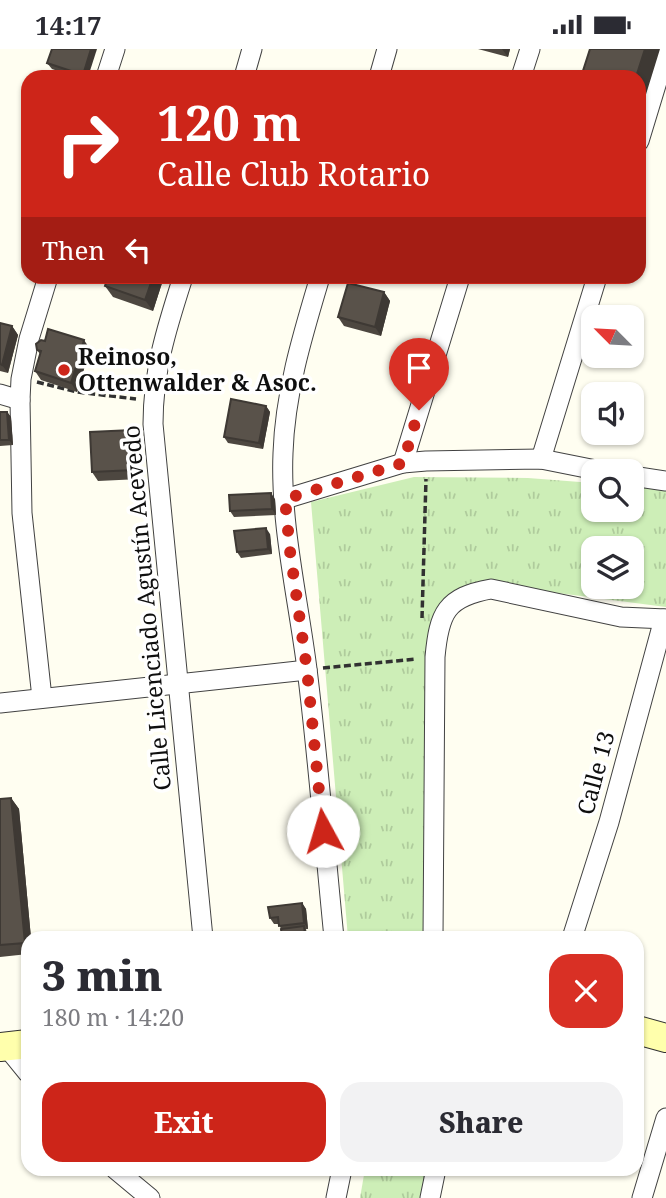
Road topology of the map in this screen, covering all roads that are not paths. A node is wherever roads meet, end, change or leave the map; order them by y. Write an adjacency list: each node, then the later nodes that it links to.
1 (115, 49): 6 (street)
2 (252, 49): 7 (street)
3 (387, 49): 8 (street)
4 (530, 49): 9 (street)
5 (666, 52): 10 (street)
6 (108, 70)
7 (246, 70)
8 (381, 70)
9 (524, 70)
10 (646, 118)
11 (46, 284): 17 (street)
12 (181, 284): 26 (street, Calle Licenciado Agustín Acevedo)
13 (318, 284): 23 (street)
14 (458, 284): 19 (street)
15 (595, 284): 18 (street)
16 (0, 394): 17 (street)
17 (20, 400): 27 (street)
18 (541, 460): 19 (street); 20 (street)
19 (403, 463): 23 (street)
20 (581, 467)
21 (644, 478): 22 (street)
22 (666, 481)
23 (285, 499): 25 (street)
24 (665, 619): 31 (street); 32 (street, Calle 13)
25 (307, 670): 26 (street); 30 (street)
26 (177, 683): 27 (street); 29 (street, Calle Licenciado Agustín Acevedo)
27 (42, 698): 28 (street)
28 (0, 703)
29 (202, 931)
30 (333, 931)
31 (433, 931)
32 (574, 931)
33 (644, 1032): 34 (main road)
34 (666, 1038)
35 (11, 1046): 36 (street)
36 (21, 1062)
37 (666, 1118): 44 (street)
38 (123, 1176): 41 (street)
39 (341, 1176): 42 (street)
40 (435, 1176): 43 (street)
41 (150, 1198)
42 (336, 1198)
43 (430, 1198)
44 (642, 1198)

